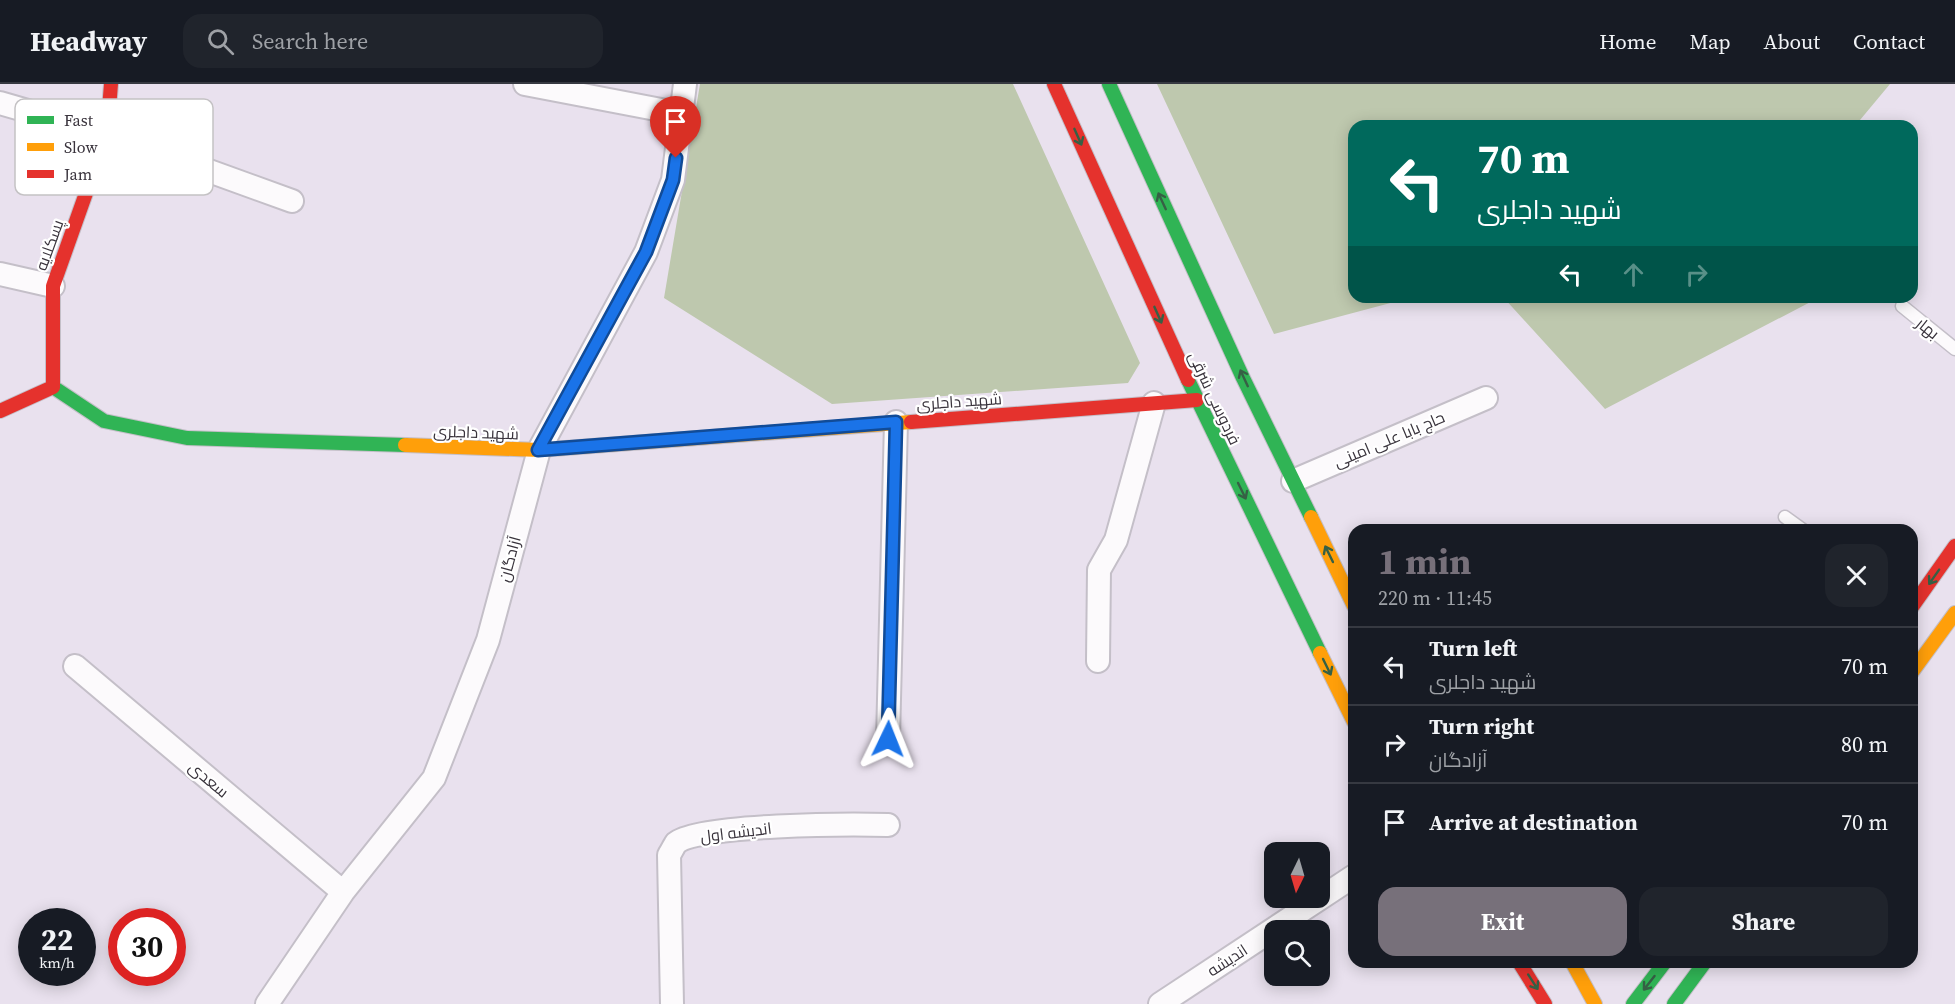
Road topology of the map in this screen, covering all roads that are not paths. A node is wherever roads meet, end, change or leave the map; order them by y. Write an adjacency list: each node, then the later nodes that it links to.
1 (111, 84): 6 (main road, پسکلایه)
2 (525, 84): 9 (street)
3 (685, 84): 9 (street, آزادگان)
4 (1054, 84): 19 (main road, فردوسی شرقی, one-way to 19)
5 (1109, 84): 24 (main road, فردوسی شرقی, one-way to 5)
6 (110, 99)
7 (0, 103): 8 (street)
8 (15, 107)
9 (682, 114): 23 (street, آزادگان)
10 (213, 172): 12 (street)
11 (85, 195): 14 (main road, پسکلایه)
12 (292, 201)
13 (0, 274): 14 (street)
14 (52, 286): 17 (main road, پسکلایه)
15 (1902, 306): 16 (lane, بهار)
16 (1955, 349)
17 (53, 387): 21 (main road); 23 (main road, شهید داجلری)
18 (1486, 398): 24 (street, حاج بابا علی امینی)
19 (1197, 399): 20 (main road, شهید داجلری); 35 (main road, فردوسی شرقی, one-way to 35)
20 (1154, 403): 22 (main road, شهید داجلری); 32 (street)
21 (0, 411)
22 (896, 422): 23 (main road, شهید داجلری); 36 (street)
23 (538, 450): 39 (street, آزادگان)
24 (1293, 481): 28 (main road, فردوسی شرقی, one-way to 24)
25 (1785, 517): 26 (lane)
26 (1795, 524)
27 (1955, 546): 29 (main road, one-way to 29)
28 (1348, 594)
29 (1918, 609): 31 (main road)
30 (1955, 613): 31 (main road)
31 (1950, 627): 33 (main road)
32 (1098, 661)
33 (1918, 665)
34 (75, 666): 39 (street, سعدی)
35 (1348, 710)
36 (888, 739)
37 (888, 825): 45 (street, اندیشه اول)
38 (1348, 880): 46 (street, اندیشه)
39 (344, 892): 44 (street, آزادگان)
40 (1523, 968): 47 (main road, one-way to 47)
41 (1575, 968): 48 (main road)
42 (1660, 968): 49 (main road, one-way to 49)
43 (1701, 968): 50 (main road)
44 (267, 1004)
45 (672, 1004)
46 (1160, 1004)
47 (1545, 1004)
48 (1595, 1004)
49 (1633, 1004)
50 (1674, 1004)

